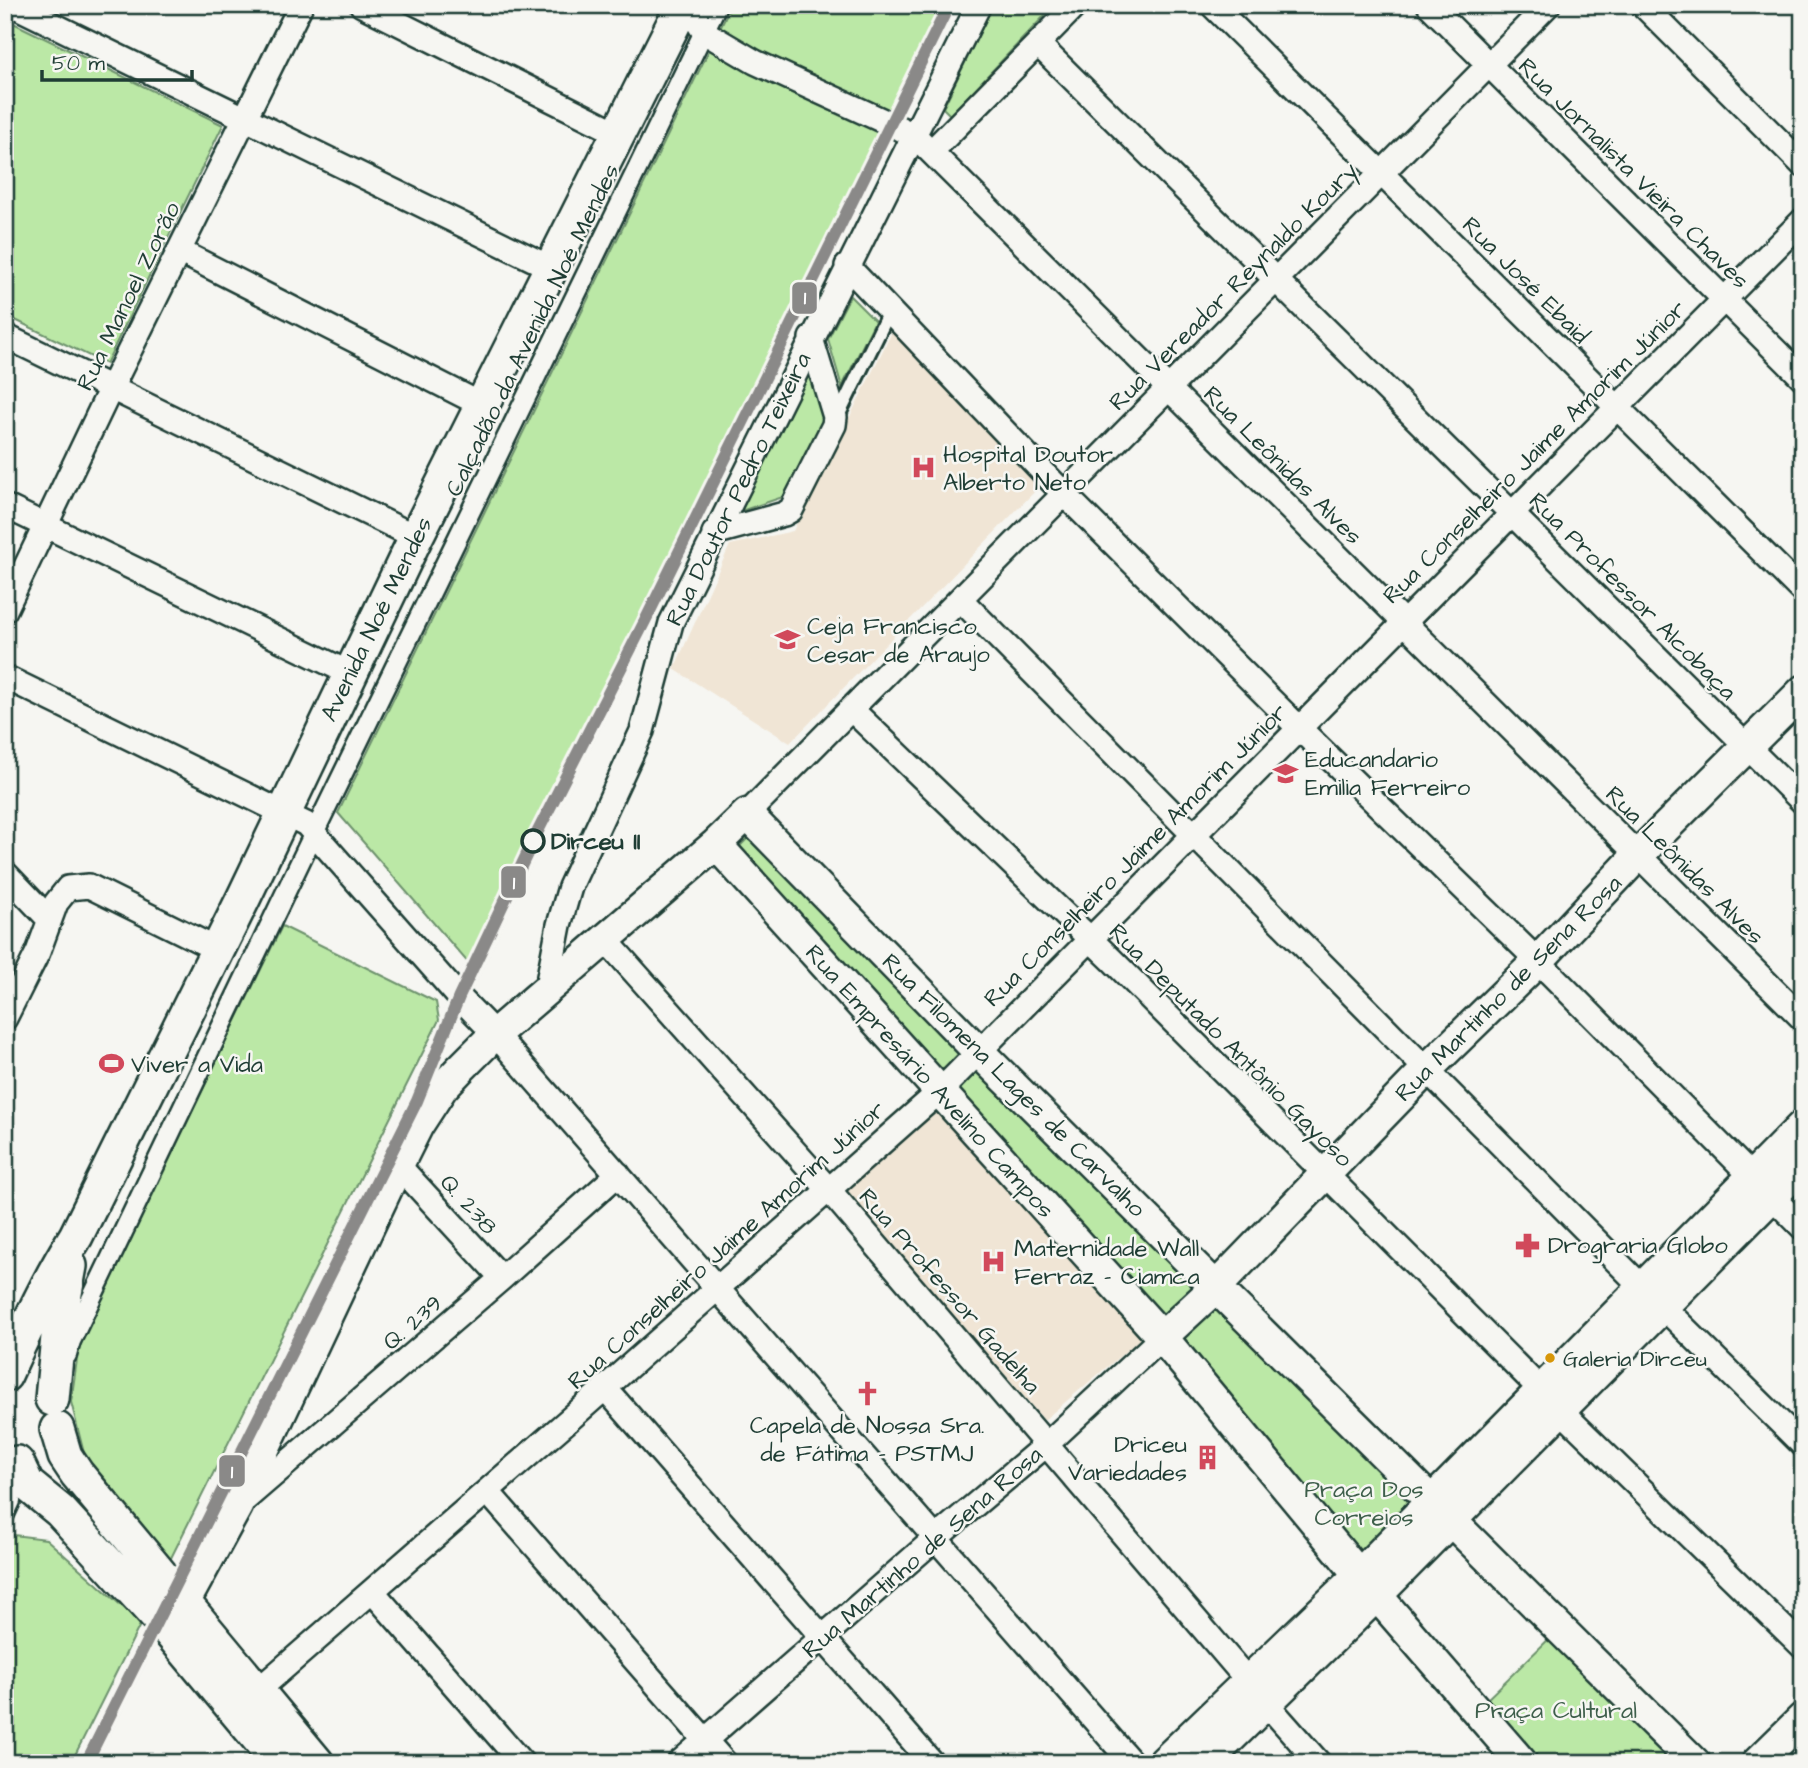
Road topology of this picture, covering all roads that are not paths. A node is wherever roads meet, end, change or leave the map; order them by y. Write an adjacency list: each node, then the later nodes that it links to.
1 (13, 5): 15 (street)
2 (301, 5): 15 (street, Rua Manoel Zorão)
3 (362, 5): 16 (street)
4 (685, 5): 12 (street, Rua Leônidas Alves); 16 (main road, Avenida Noé Mendes)
5 (717, 5): 12 (street, Calçadão da Avenida Noé Mendes)
6 (979, 5): 17 (street, Rua Doutor Pedro Teixeira)
7 (1076, 5): 13 (street)
8 (1212, 5): 20 (street, Rua José Ebaid)
9 (1429, 5): 14 (street, Rua Jornalista Vieira Chaves)
10 (1548, 5): 14 (street, Rua Vereador Reynaldo Koury)
11 (1643, 5): 19 (street)
12 (704, 32): 17 (street, Rua Leônidas Alves); 55 (street, Calçadão da Avenida Noé Mendes)
13 (1038, 44): 18 (street); 25 (street, Rua Professor Alcobaça)
14 (1489, 66): 20 (street, Rua Vereador Reynaldo Koury); 26 (street, Rua Jornalista Vieira Chaves)
15 (245, 117): 22 (street, Rua Manoel Zorão); 24 (street)
16 (620, 134): 24 (main road, Avenida Noé Mendes)
17 (914, 135): 18 (street, Rua Leônidas Alves); 23 (street, Rua Doutor Pedro Teixeira)
18 (931, 152): 32 (street, Rua Leônidas Alves)
19 (1803, 165)
20 (1381, 173): 25 (street, Rua Vereador Reynaldo Koury); 34 (street, Rua José Ebaid)
21 (1803, 220): 26 (street, Rua Conselheiro Jaime Amorim Júnior)
22 (179, 251): 31 (street, Rua Manoel Zorão); 33 (street)
23 (847, 266): 27 (street); 29 (street, Rua Doutor Pedro Teixeira)
24 (551, 268): 33 (main road, Avenida Noé Mendes)
25 (1276, 280): 32 (street, Rua Vereador Reynaldo Koury); 38 (street, Rua Professor Alcobaça)
26 (1723, 299): 30 (street, Rua Jornalista Vieira Chaves); 34 (street, Rua Conselheiro Jaime Amorim Júnior)
27 (890, 310): 35 (lane); 36 (street)
28 (5, 336): 31 (street)
29 (811, 338): 35 (street); 40 (street, Rua Doutor Pedro Teixeira)
30 (1803, 378)
31 (111, 388): 39 (street, Rua Manoel Zorão); 41 (street)
32 (1169, 388): 36 (street, Rua Vereador Reynaldo Koury); 45 (street, Rua Leônidas Alves)
33 (482, 405): 41 (main road, Avenida Noé Mendes)
34 (1617, 408): 38 (street, Rua Conselheiro Jaime Amorim Júnior); 42 (street, Rua José Ebaid)
35 (834, 425): 40 (street)
36 (1064, 494): 43 (street, Rua Vereador Reynaldo Koury); 50 (street)
37 (5, 506): 39 (street)
38 (1512, 513): 45 (street, Rua Conselheiro Jaime Amorim Júnior); 51 (street, Rua Professor Alcobaça)
39 (45, 526): 44 (street, Rua Manoel Zorão); 46 (street)
40 (714, 533): 65 (street, Rua Doutor Pedro Teixeira)
41 (416, 537): 46 (main road, Avenida Noé Mendes)
42 (1803, 592)
43 (960, 599): 49 (street, Rua Vereador Reynaldo Koury); 56 (street)
44 (5, 610)
45 (1403, 622): 50 (street, Rua Conselheiro Jaime Amorim Júnior); 58 (street, Rua Leônidas Alves)
46 (349, 673): 53 (main road, Avenida Noé Mendes)
47 (5, 677): 53 (street)
48 (1803, 691): 51 (street, Rua Martinho de Sena Rosa)
49 (851, 709): 54 (street, Rua Vereador Reynaldo Koury); 62 (street, Rua Deputado Antônio Gayoso)
50 (1299, 728): 56 (street, Rua Conselheiro Jaime Amorim Júnior); 64 (street)
51 (1747, 747): 52 (street, Rua Professor Alcobaça); 58 (street, Rua Martinho de Sena Rosa)
52 (1803, 802)
53 (283, 813): 55 (street); 63 (main road, Avenida Noé Mendes)
54 (747, 814): 57 (street); 69 (street, Rua Filomena Lages de Carvalho)
55 (314, 833): 68 (street); 89 (street, Calçadão da Avenida Noé Mendes)
56 (1194, 834): 62 (street, Rua Conselheiro Jaime Amorim Júnior); 70 (street)
57 (716, 844): 61 (street); 71 (street, Rua Empresário Avelino Campos)
58 (1638, 855): 64 (street, Rua Martinho de Sena Rosa); 67 (street, Rua Leônidas Alves)
59 (5, 873): 60 (street)
60 (49, 919): 63 (street); 66 (street)
61 (605, 939): 65 (street); 78 (street, Rua Professor Gadelha)
62 (1089, 939): 69 (street, Rua Conselheiro Jaime Amorim Júnior); 76 (street, Rua Deputado Antônio Gayoso)
63 (218, 950): 80 (main road, Avenida Noé Mendes)
64 (1538, 961): 70 (street, Rua Martinho de Sena Rosa); 77 (street)
65 (546, 992): 68 (street)
66 (5, 1018)
67 (1803, 1019)
68 (495, 1034): 74 (street); 75 (street)
69 (978, 1051): 71 (street, Rua Conselheiro Jaime Amorim Júnior); 82 (street, Rua Filomena Lages de Carvalho)
70 (1427, 1069): 76 (street, Rua Martinho de Sena Rosa); 84 (street)
71 (939, 1092): 78 (street, Rua Conselheiro Jaime Amorim Júnior); 85 (street, Rua Empresário Avelino Campos)
72 (1803, 1127): 77 (main road)
73 (1803, 1163): 77 (main road)
74 (398, 1165): 81 (street, Q. 238); 94 (street)
75 (618, 1174): 81 (street, Q. 239); 83 (street)
76 (1324, 1175): 82 (street, Rua Martinho de Sena Rosa); 88 (street, Rua Deputado Antônio Gayoso)
77 (1762, 1187): 79 (street); 84 (main road)
78 (829, 1190): 83 (street, Rua Conselheiro Jaime Amorim Júnior); 90 (street, Rua Professor Gadelha)
79 (1803, 1228)
80 (76, 1236): 86 (main road, Avenida Noé Mendes); 89 (main road, Avenida Noé Mendes)
81 (502, 1278): 94 (street, Q. 239)
82 (1217, 1286): 85 (street, Rua Martinho de Sena Rosa); 95 (street, Rua Filomena Lages de Carvalho)
83 (717, 1287): 87 (street, Rua Conselheiro Jaime Amorim Júnior); 96 (street)
84 (1652, 1297): 88 (main road); 91 (street)
85 (1162, 1337): 90 (street, Rua Martinho de Sena Rosa); 97 (street, Rua Empresário Avelino Campos)
86 (5, 1377): 89 (main road)
87 (604, 1388): 93 (street, Rua Conselheiro Jaime Amorim Júnior); 100 (street)
88 (1550, 1400): 95 (main road); 101 (street, Rua Deputado Antônio Gayoso)
89 (55, 1414): 92 (main road); 99 (main road)
90 (1047, 1444): 96 (street, Rua Martinho de Sena Rosa); 103 (street, Rua Professor Gadelha)
91 (1803, 1445)
92 (11, 1462): 99 (main road)
93 (487, 1491): 98 (street, Rua Conselheiro Jaime Amorim Júnior); 105 (street)
94 (237, 1506): 99 (street)
95 (1442, 1510): 97 (main road); 117 (street, Rua Filomena Lages de Carvalho)
96 (937, 1537): 100 (street, Rua Martinho de Sena Rosa); 112 (street)
97 (1368, 1585): 103 (main road); 116 (street, Rua Empresário Avelino Campos)
98 (373, 1592): 102 (street, Rua Conselheiro Jaime Amorim Júnior); 108 (street)
99 (174, 1616): 102 (main road); 106 (main road)
100 (823, 1638): 105 (street, Rua Martinho de Sena Rosa); 111 (street)
101 (1803, 1647)
102 (256, 1692): 107 (main road)
103 (1257, 1692): 113 (main road); 114 (main road); 115 (street, Rua Professor Gadelha)
104 (1803, 1718): 118 (street)
105 (705, 1740): 109 (street, Rua Martinho de Sena Rosa); 110 (street)
106 (279, 1763)
107 (317, 1763)
108 (522, 1763)
109 (679, 1763)
110 (725, 1763)
111 (932, 1763)
112 (1132, 1763)
113 (1164, 1763)
114 (1203, 1763)
115 (1320, 1763)
116 (1522, 1763)
117 (1695, 1763)
118 (1758, 1763)

